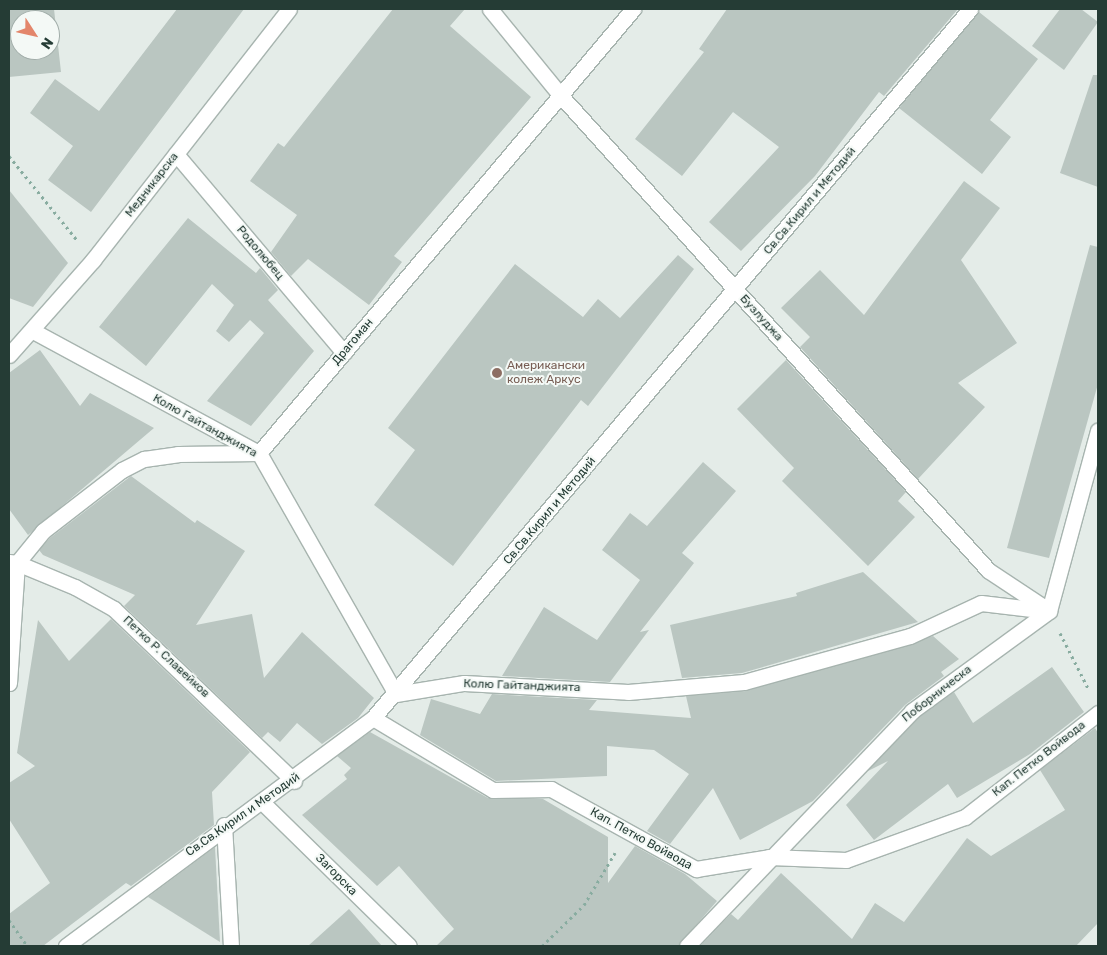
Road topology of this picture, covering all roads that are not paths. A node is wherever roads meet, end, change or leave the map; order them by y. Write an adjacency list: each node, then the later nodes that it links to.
1 (289, 9): 6 (street, Медникарска)
2 (490, 9): 5 (street, Бузлуджа)
3 (633, 9): 5 (street, Драгоман)
4 (970, 9): 7 (street, Св.Св.Кирил и Методий)
5 (561, 96): 7 (street, Бузлуджа); 9 (street, Драгоман)
6 (176, 154): 8 (street, Медникарска); 9 (street, Родолюбец)
7 (736, 290): 14 (street, Бузлуджа); 16 (street, Св.Св.Кирил и Методий)
8 (34, 332): 10 (street, Медникарска); 12 (street, Колю Гайтанджията)
9 (344, 353): 12 (street, Драгоман)
10 (9, 355)
11 (1098, 431): 14 (street)
12 (259, 453): 13 (street); 16 (street, Колю Гайтанджията)
13 (13, 563): 15 (street); 19 (street, Петко Р. Славейков)
14 (1049, 610): 16 (street, Колю Гайтанджията); 22 (street, Поборническа)
15 (9, 683)
16 (396, 694): 18 (street, Св.Св.Кирил и Методий)
17 (1098, 713): 22 (street, Кап. Петко Войвода)
18 (373, 718): 19 (street, Св.Св.Кирил и Методий); 22 (street, Кап. Петко Войвода)
19 (294, 780): 20 (street, Св.Св.Кирил и Методий)
20 (263, 803): 21 (street, Св.Св.Кирил и Методий); 25 (street, Загорска)
21 (224, 825): 23 (street, Св.Св.Кирил и Методий); 24 (street)
22 (769, 857): 26 (street, Поборническа)
23 (66, 946)
24 (231, 946)
25 (409, 946)
26 (687, 946)

